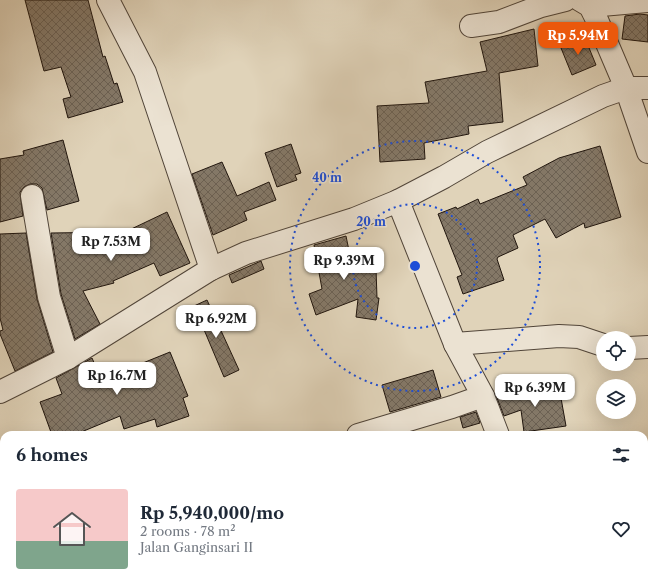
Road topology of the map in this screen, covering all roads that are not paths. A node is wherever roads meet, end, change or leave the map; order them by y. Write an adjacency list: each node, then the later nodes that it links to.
1 (108, 0): 11 (street)
2 (565, 0): 5 (street)
3 (648, 1): 4 (street)
4 (585, 3): 6 (street)
5 (472, 26)
6 (626, 88): 7 (street); 8 (street); 10 (street)
7 (648, 88)
8 (648, 152)
9 (32, 196): 16 (street)
10 (398, 201): 11 (street); 13 (street)
11 (211, 269): 16 (street)
12 (596, 343): 13 (street)
13 (455, 344): 18 (street)
14 (648, 347): 15 (street)
15 (636, 348)
16 (68, 358): 17 (street)
17 (0, 392)
18 (483, 396): 19 (street); 20 (street)
19 (371, 431)
20 (496, 431)

